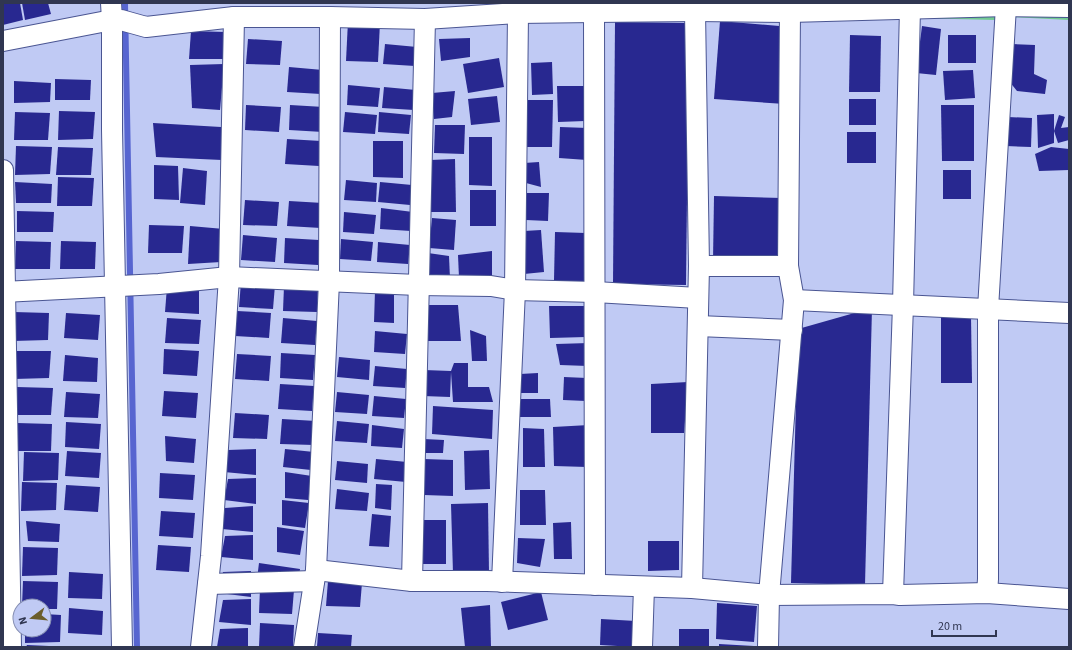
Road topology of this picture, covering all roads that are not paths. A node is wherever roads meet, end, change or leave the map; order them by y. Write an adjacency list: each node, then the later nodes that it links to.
1 (1006, 6): 2 (street); 3 (street); 26 (street)
2 (1069, 7)
3 (910, 8): 6 (street); 25 (street)
4 (695, 11): 5 (street); 6 (street); 14 (street)
5 (594, 12): 7 (street); 22 (street)
6 (790, 12): 15 (street)
7 (518, 13): 11 (street); 20 (street)
8 (115, 14): 9 (street); 12 (street); 19 (street)
9 (234, 17): 10 (street); 16 (street)
10 (330, 17): 11 (street); 17 (street)
11 (425, 19): 18 (street)
12 (3, 41)
13 (3, 170): 21 (street)
14 (700, 266): 15 (street); 23 (street)
15 (788, 266): 24 (street)
16 (228, 277): 17 (street); 19 (street); 33 (street)
17 (329, 281): 18 (street); 30 (street)
18 (418, 285): 20 (street); 31 (street)
19 (119, 286): 21 (street); 42 (street)
20 (515, 290): 22 (street); 32 (street)
21 (4, 292): 41 (street)
22 (594, 292): 23 (street); 34 (street)
23 (698, 298): 28 (street)
24 (794, 300): 25 (street); 29 (street)
25 (903, 305): 26 (street); 38 (street)
26 (988, 309): 27 (street); 37 (street)
27 (1069, 313)
28 (698, 326): 29 (street); 36 (street)
29 (792, 330): 39 (street)
30 (315, 575): 31 (street); 33 (street); 44 (street)
31 (412, 581): 32 (street)
32 (502, 582): 34 (street)
33 (208, 584): 43 (street)
34 (595, 585): 35 (street)
35 (644, 587): 36 (street); 45 (street)
36 (692, 588): 39 (street)
37 (987, 593): 38 (street); 40 (street)
38 (893, 594): 39 (street)
39 (769, 596): 46 (street)
40 (1069, 599)
41 (11, 647)
42 (122, 647)
43 (201, 647)
44 (304, 647)
45 (642, 647)
46 (768, 647)

